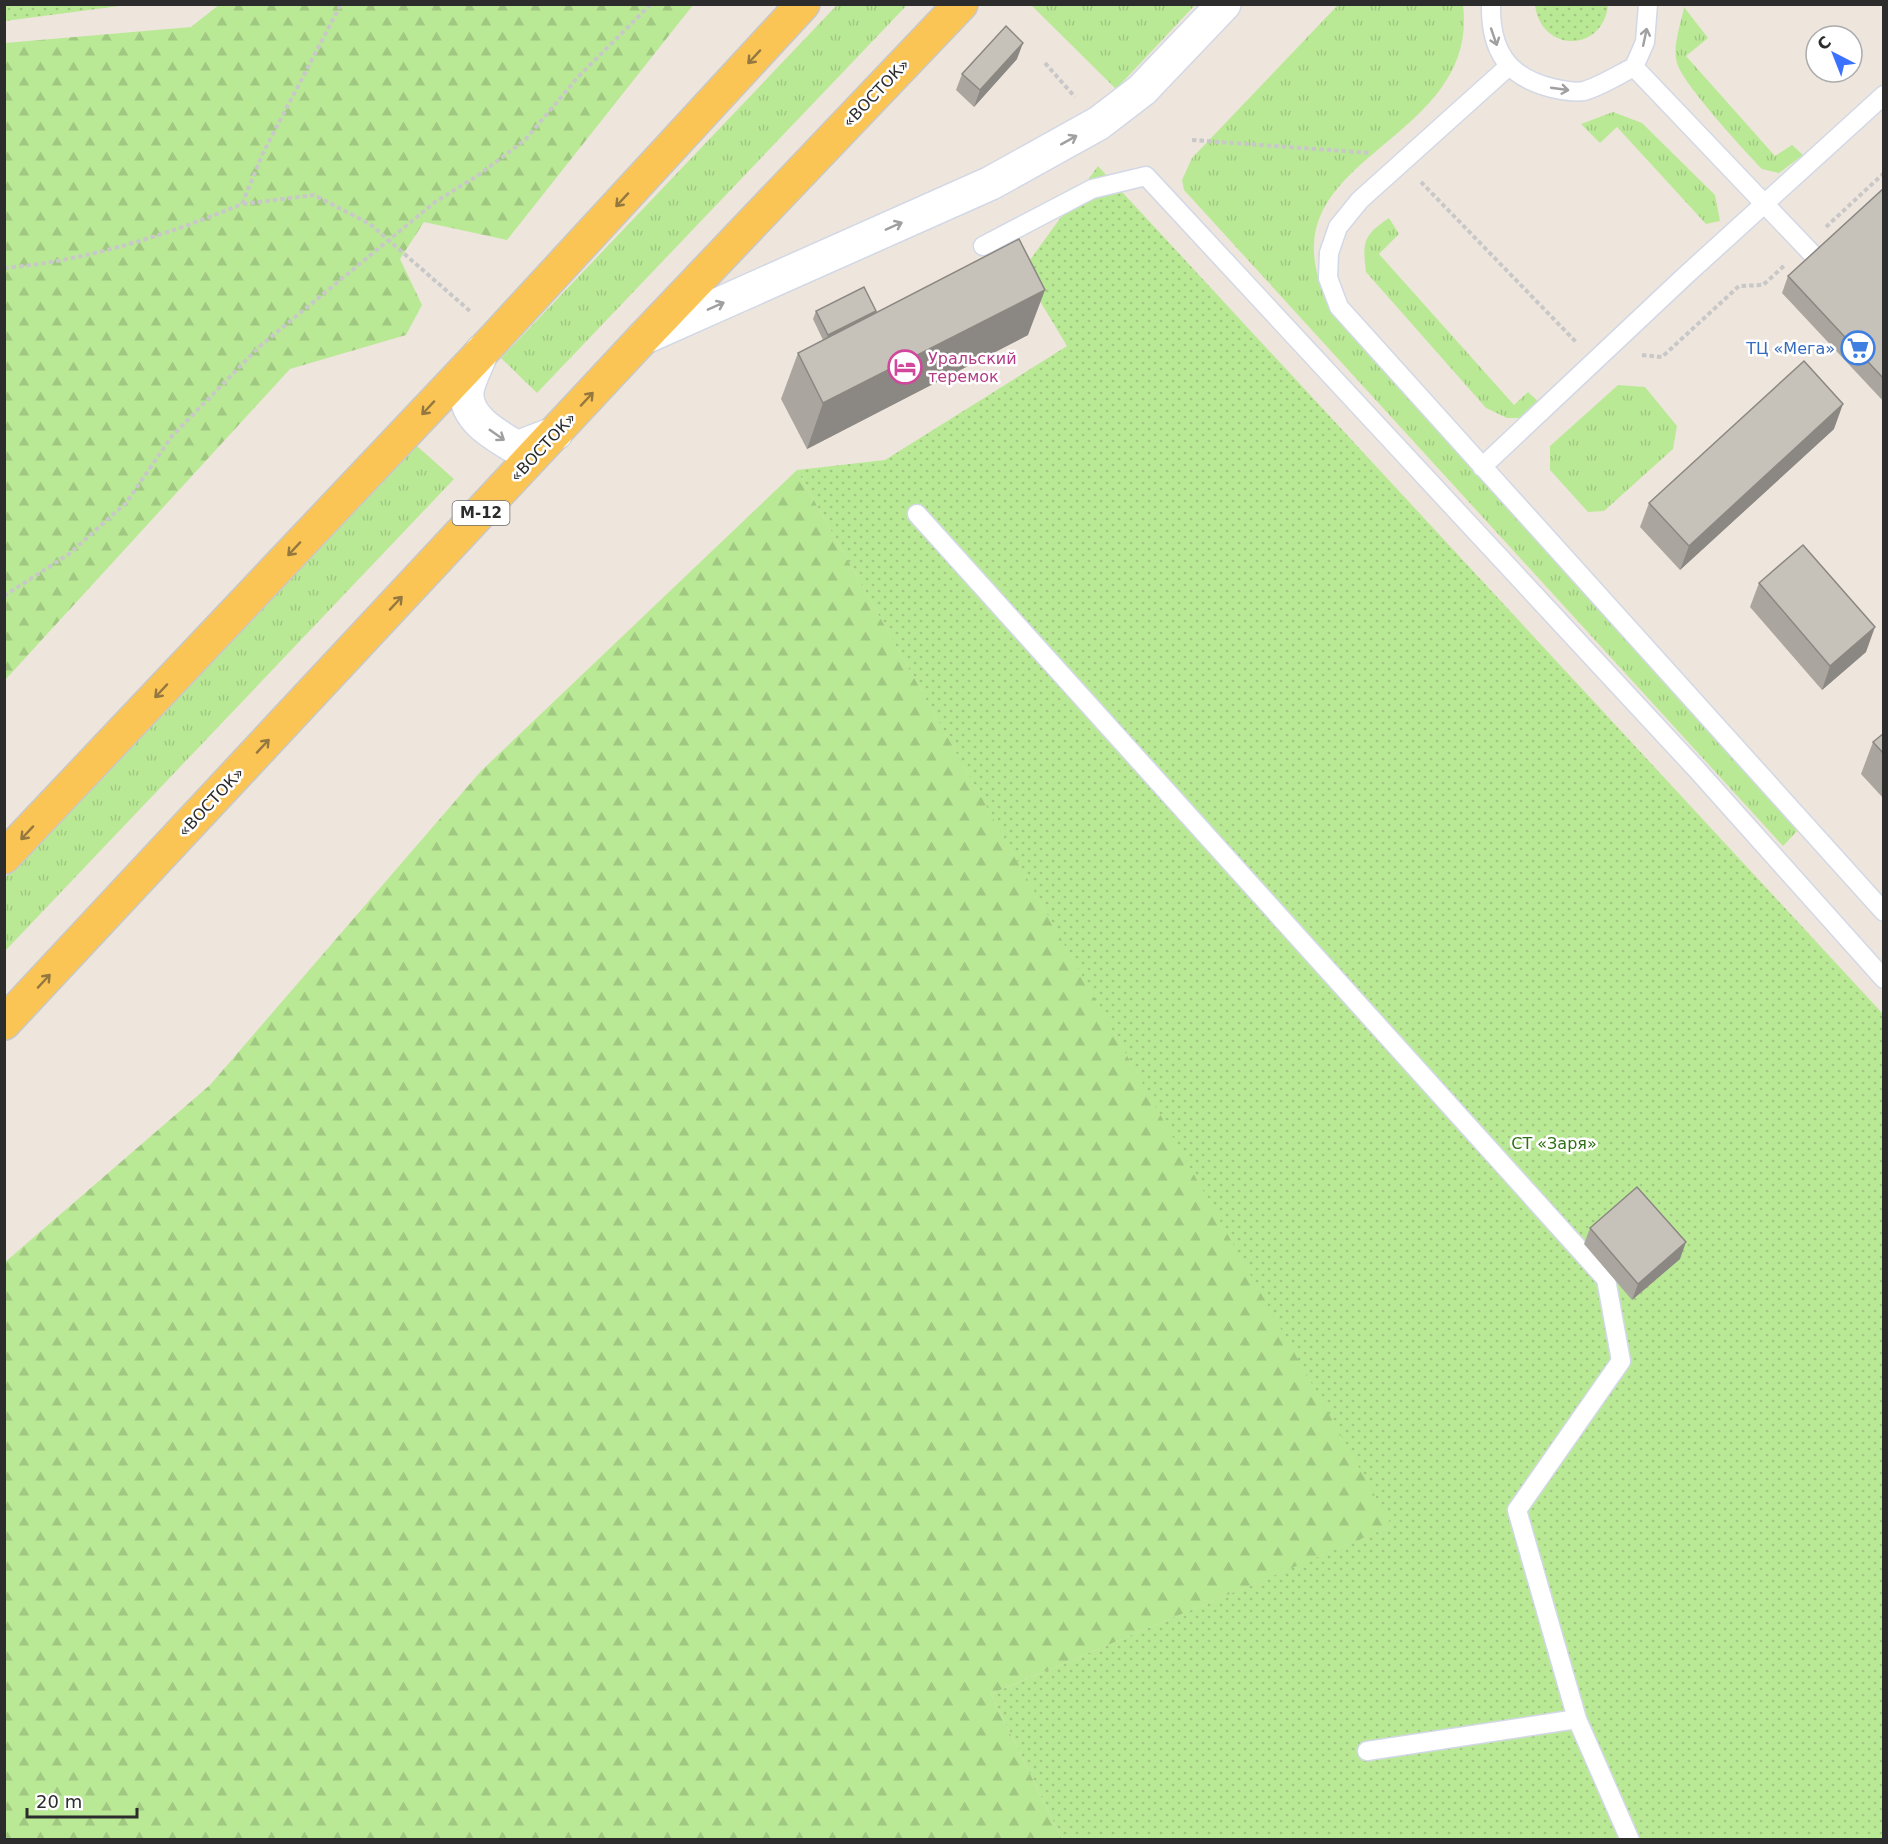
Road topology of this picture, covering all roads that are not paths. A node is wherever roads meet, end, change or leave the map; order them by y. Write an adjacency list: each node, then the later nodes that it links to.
1 (961, 4): 12 (main road, «ВОСТОК» / М-12)
2 (1224, 4): 12 (street, one-way to 2)
3 (1491, 4): 6 (lane, one-way to 6)
4 (1648, 4): 7 (lane, one-way to 4)
5 (797, 8): 13 (main road, one-way to 13)
6 (1509, 66): 7 (lane, one-way to 7); 15 (lane)
7 (1634, 67): 9 (lane)
8 (1884, 95): 9 (lane)
9 (1765, 204): 11 (lane); 15 (lane)
10 (983, 246): 19 (lane)
11 (1818, 260)
12 (644, 338): 14 (main road, «ВОСТОК» / М-12, one-way to 12)
13 (490, 343): 14 (street, one-way to 14); 17 (main road, one-way to 17)
14 (556, 433): 20 (main road, «ВОСТОК» / М-12, one-way to 14)
15 (1482, 467): 18 (lane)
16 (917, 514): 21 (lane)
17 (4, 857)
18 (1884, 912)
19 (1884, 979)
20 (4, 1023)
21 (1577, 1719): 22 (lane); 23 (lane)
22 (1367, 1750)
23 (1630, 1839)

